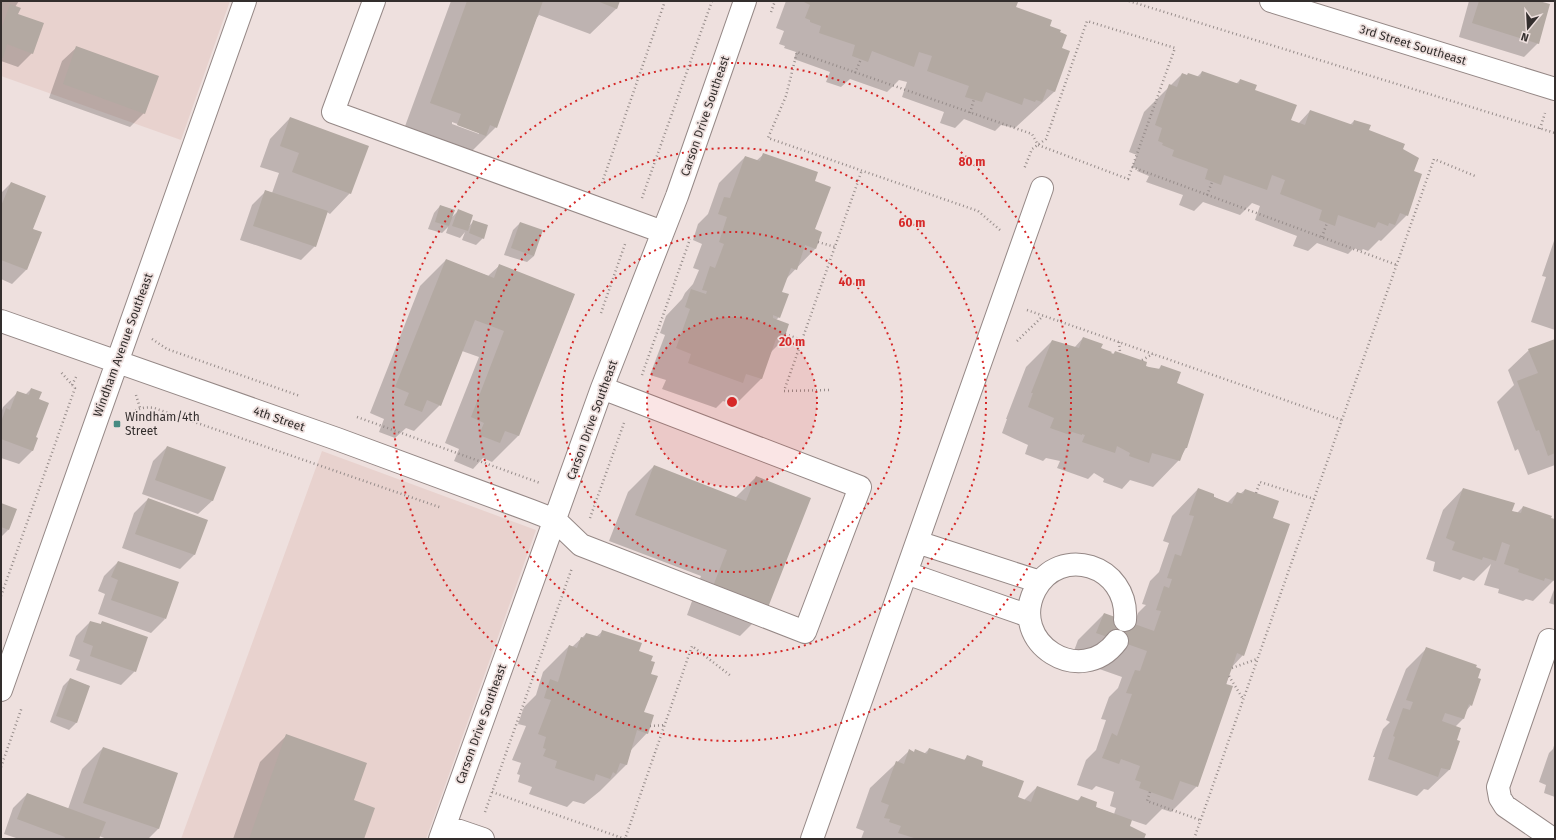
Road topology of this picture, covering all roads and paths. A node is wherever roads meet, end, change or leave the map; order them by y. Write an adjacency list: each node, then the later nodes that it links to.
1 (245, 1): 37 (street, Windham Avenue Southeast)
2 (374, 1): 21 (street)
3 (665, 1): 21 (path)
4 (745, 1): 24 (street, Carson Drive Southeast)
5 (1129, 1): 12 (path)
6 (1271, 1): 9 (street, 3rd Street Southeast)
7 (861, 59): 8 (path)
8 (855, 73): 11 (path); 15 (path)
9 (1555, 89)
10 (974, 100): 11 (path)
11 (970, 113): 13 (path)
12 (1555, 133)
13 (1038, 145): 14 (path); 14 (path); 16 (path)
14 (1132, 167): 20 (path)
15 (862, 170): 23 (path); 27 (path)
16 (1022, 174)
17 (1475, 176): 28 (path)
18 (1212, 182): 20 (path)
19 (1042, 188): 29 (street)
20 (1207, 195): 25 (path)
21 (594, 208): 24 (street)
22 (1327, 223): 25 (path)
23 (1005, 224)
24 (662, 232): 39 (street, Carson Drive Southeast)
25 (1322, 237): 28 (path)
26 (818, 242): 27 (path)
27 (835, 247): 32 (path)
28 (1397, 265): 42 (path)
29 (1002, 301): 33 (path); 47 (street)
30 (1, 321): 37 (street, 4th Street)
31 (785, 334): 32 (path)
32 (802, 340): 40 (path)
33 (1119, 342): 34 (path); 35 (path)
34 (1120, 352)
35 (1153, 354): 36 (path); 42 (path)
36 (1142, 360)
37 (117, 363): 46 (street, 4th Street); 59 (street, Windham Avenue Southeast)
38 (56, 370): 50 (path)
39 (602, 388): 46 (street, Carson Drive Southeast); 46 (street)
40 (829, 390)
41 (123, 420): 45 (path)
42 (1342, 420): 44 (path)
43 (1256, 493): 44 (path)
44 (1314, 499): 55 (path)
45 (446, 509)
46 (555, 520): 68 (street, Carson Drive Southeast)
47 (917, 542): 48 (street); 49 (street)
48 (906, 574): 51 (street); 70 (street)
49 (1040, 582): 51 (street); 52 (street)
50 (1, 596)
51 (1029, 616): 53 (street)
52 (1125, 620)
53 (1117, 640)
54 (1549, 640): 72 (street)
55 (1258, 658): 56 (path); 60 (path)
56 (1232, 668)
57 (731, 676): 62 (path)
58 (1229, 676): 60 (path)
59 (1, 690)
60 (1243, 700): 67 (path)
61 (22, 706): 64 (path)
62 (665, 724): 63 (path); 65 (path)
63 (650, 726)
64 (1, 767)
65 (492, 792)
66 (1150, 792): 67 (path)
67 (1200, 820): 71 (path)
68 (443, 832): 69 (street)
69 (483, 839)
70 (812, 839)
71 (1194, 839)
72 (1553, 839)

